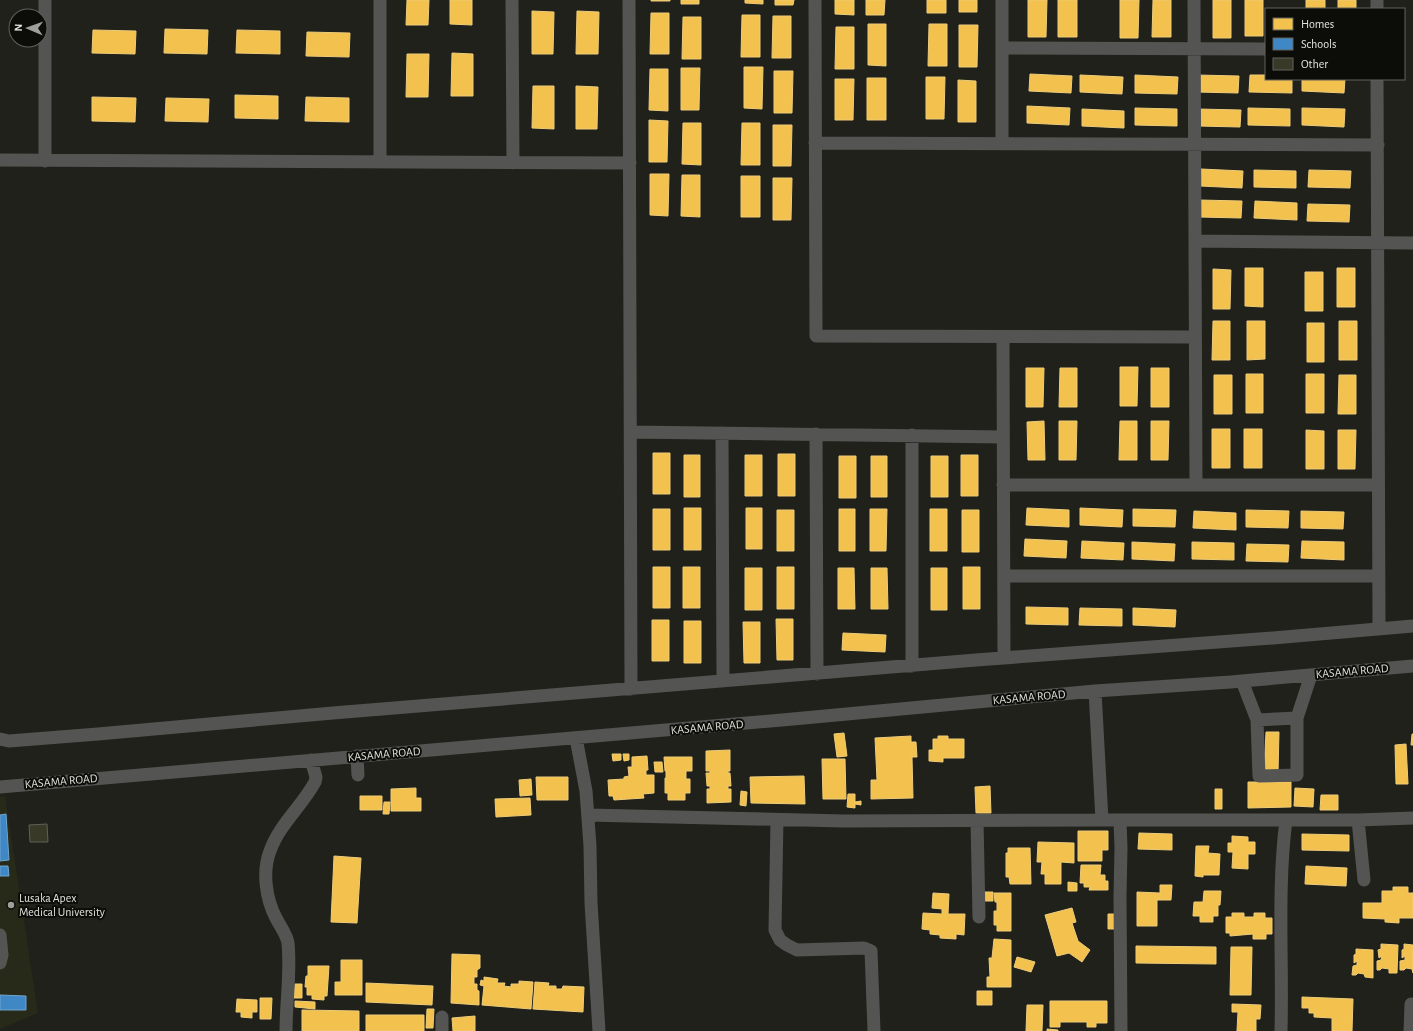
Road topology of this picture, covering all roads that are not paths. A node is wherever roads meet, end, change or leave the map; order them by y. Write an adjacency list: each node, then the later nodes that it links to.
1 (44, 0): 17 (street)
2 (380, 0): 18 (street)
3 (512, 0): 19 (street)
4 (629, 0): 20 (street)
5 (815, 0): 12 (street)
6 (1002, 0): 8 (street)
7 (1194, 0): 9 (street)
8 (1002, 48): 9 (street); 13 (street)
9 (1194, 49): 10 (street); 14 (street)
10 (1265, 49)
11 (1377, 80): 15 (street)
12 (815, 144): 13 (street); 24 (street)
13 (1002, 144): 14 (street)
14 (1195, 144): 15 (street); 21 (street)
15 (1378, 144): 22 (street)
16 (0, 160): 17 (street)
17 (45, 161): 18 (street)
18 (380, 162): 19 (street)
19 (513, 163): 20 (street)
20 (630, 164): 26 (street)
21 (1195, 240): 22 (street); 25 (street)
22 (1378, 242): 23 (street); 33 (street)
23 (1413, 243)
24 (1003, 337): 25 (street); 30 (street)
25 (1195, 337): 32 (street)
26 (630, 432): 27 (street); 45 (street)
27 (722, 433): 28 (street); 44 (street)
28 (816, 434): 29 (street); 41 (street)
29 (912, 436): 30 (street); 39 (street)
30 (1003, 437): 31 (street)
31 (1003, 485): 32 (street); 34 (street)
32 (1196, 485): 33 (street)
33 (1378, 485): 35 (street)
34 (1004, 576): 35 (street); 38 (street)
35 (1379, 576): 37 (street)
36 (1413, 626): 37 (street)
37 (1379, 629): 38 (street)
38 (1004, 658): 39 (street)
39 (912, 666): 41 (street)
40 (1413, 666): 42 (street, KASAMA ROAD)
41 (817, 674): 44 (street)
42 (1311, 675): 43 (street, KASAMA ROAD); 47 (street)
43 (1242, 681): 46 (street, KASAMA ROAD); 48 (street)
44 (723, 682): 45 (street)
45 (631, 689): 50 (street)
46 (1095, 691): 49 (street, KASAMA ROAD); 59 (street)
47 (1297, 718): 48 (street); 48 (street)
48 (1257, 720)
49 (576, 738): 51 (street, KASAMA ROAD); 55 (street)
50 (0, 739)
51 (357, 756): 52 (street, KASAMA ROAD); 53 (street)
52 (311, 760): 54 (street, KASAMA ROAD); 69 (street)
53 (358, 774)
54 (0, 787)
55 (588, 815): 57 (street); 71 (street)
56 (1413, 818): 62 (street)
57 (777, 820): 58 (street); 72 (street)
58 (977, 820): 59 (street); 64 (street)
59 (1102, 820): 60 (street)
60 (1120, 820): 61 (street); 73 (street)
61 (1286, 820): 62 (street); 74 (street)
62 (1358, 820): 63 (street)
63 (1364, 880)
64 (979, 917)
65 (0, 935): 66 (street)
66 (0, 963)
67 (1410, 1004): 75 (street)
68 (442, 1017): 70 (street)
69 (286, 1031)
70 (442, 1031)
71 (599, 1031)
72 (874, 1031)
73 (1121, 1031)
74 (1281, 1031)
75 (1410, 1031)

